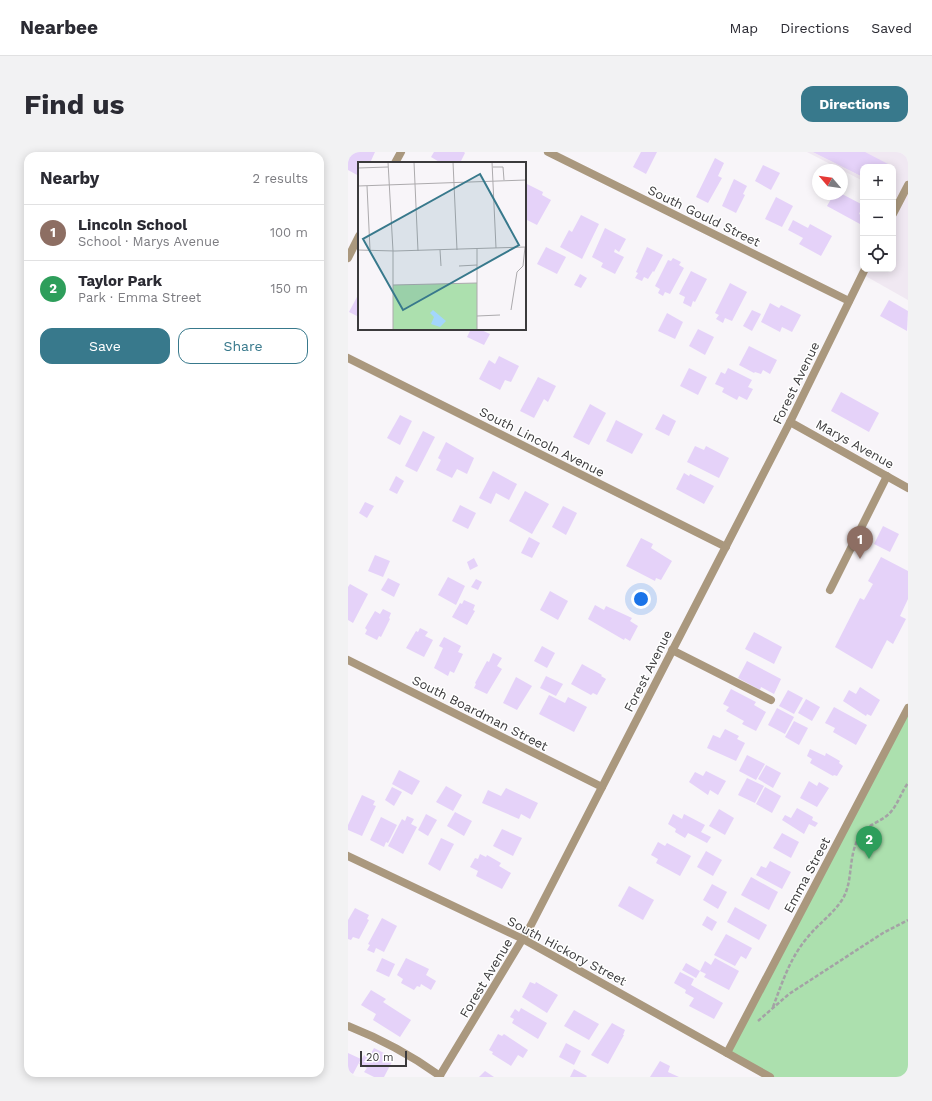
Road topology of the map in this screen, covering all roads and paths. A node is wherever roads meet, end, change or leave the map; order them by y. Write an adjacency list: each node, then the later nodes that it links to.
1 (401, 152): 3 (street)
2 (548, 152): 9 (street, South Gould Street)
3 (396, 162)
4 (908, 185): 5 (street)
5 (896, 208)
6 (358, 238): 7 (street)
7 (348, 258)
8 (864, 272): 9 (street, Forest Avenue)
9 (849, 302): 11 (street, Forest Avenue)
10 (348, 358): 14 (street, South Lincoln Avenue)
11 (790, 422): 12 (street, Marys Avenue); 14 (street, Forest Avenue)
12 (887, 476): 13 (street, Marys Avenue); 15 (street)
13 (908, 488)
14 (726, 547): 16 (street, Forest Avenue)
15 (830, 590)
16 (672, 650): 18 (street); 21 (street, Forest Avenue)
17 (348, 660): 21 (street, South Boardman Street)
18 (771, 700)
19 (908, 708): 28 (street, Emma Street)
20 (908, 783): 25 (path)
21 (602, 787): 24 (street, Forest Avenue)
22 (348, 856): 24 (street, South Hickory Street)
23 (908, 920): 25 (path)
24 (523, 939): 28 (street, South Hickory Street); 29 (street, Forest Avenue)
25 (773, 1007): 26 (path)
26 (756, 1022)
27 (348, 1026): 29 (street)
28 (728, 1053): 30 (street, South Hickory Street)
29 (440, 1076)
30 (770, 1077)

